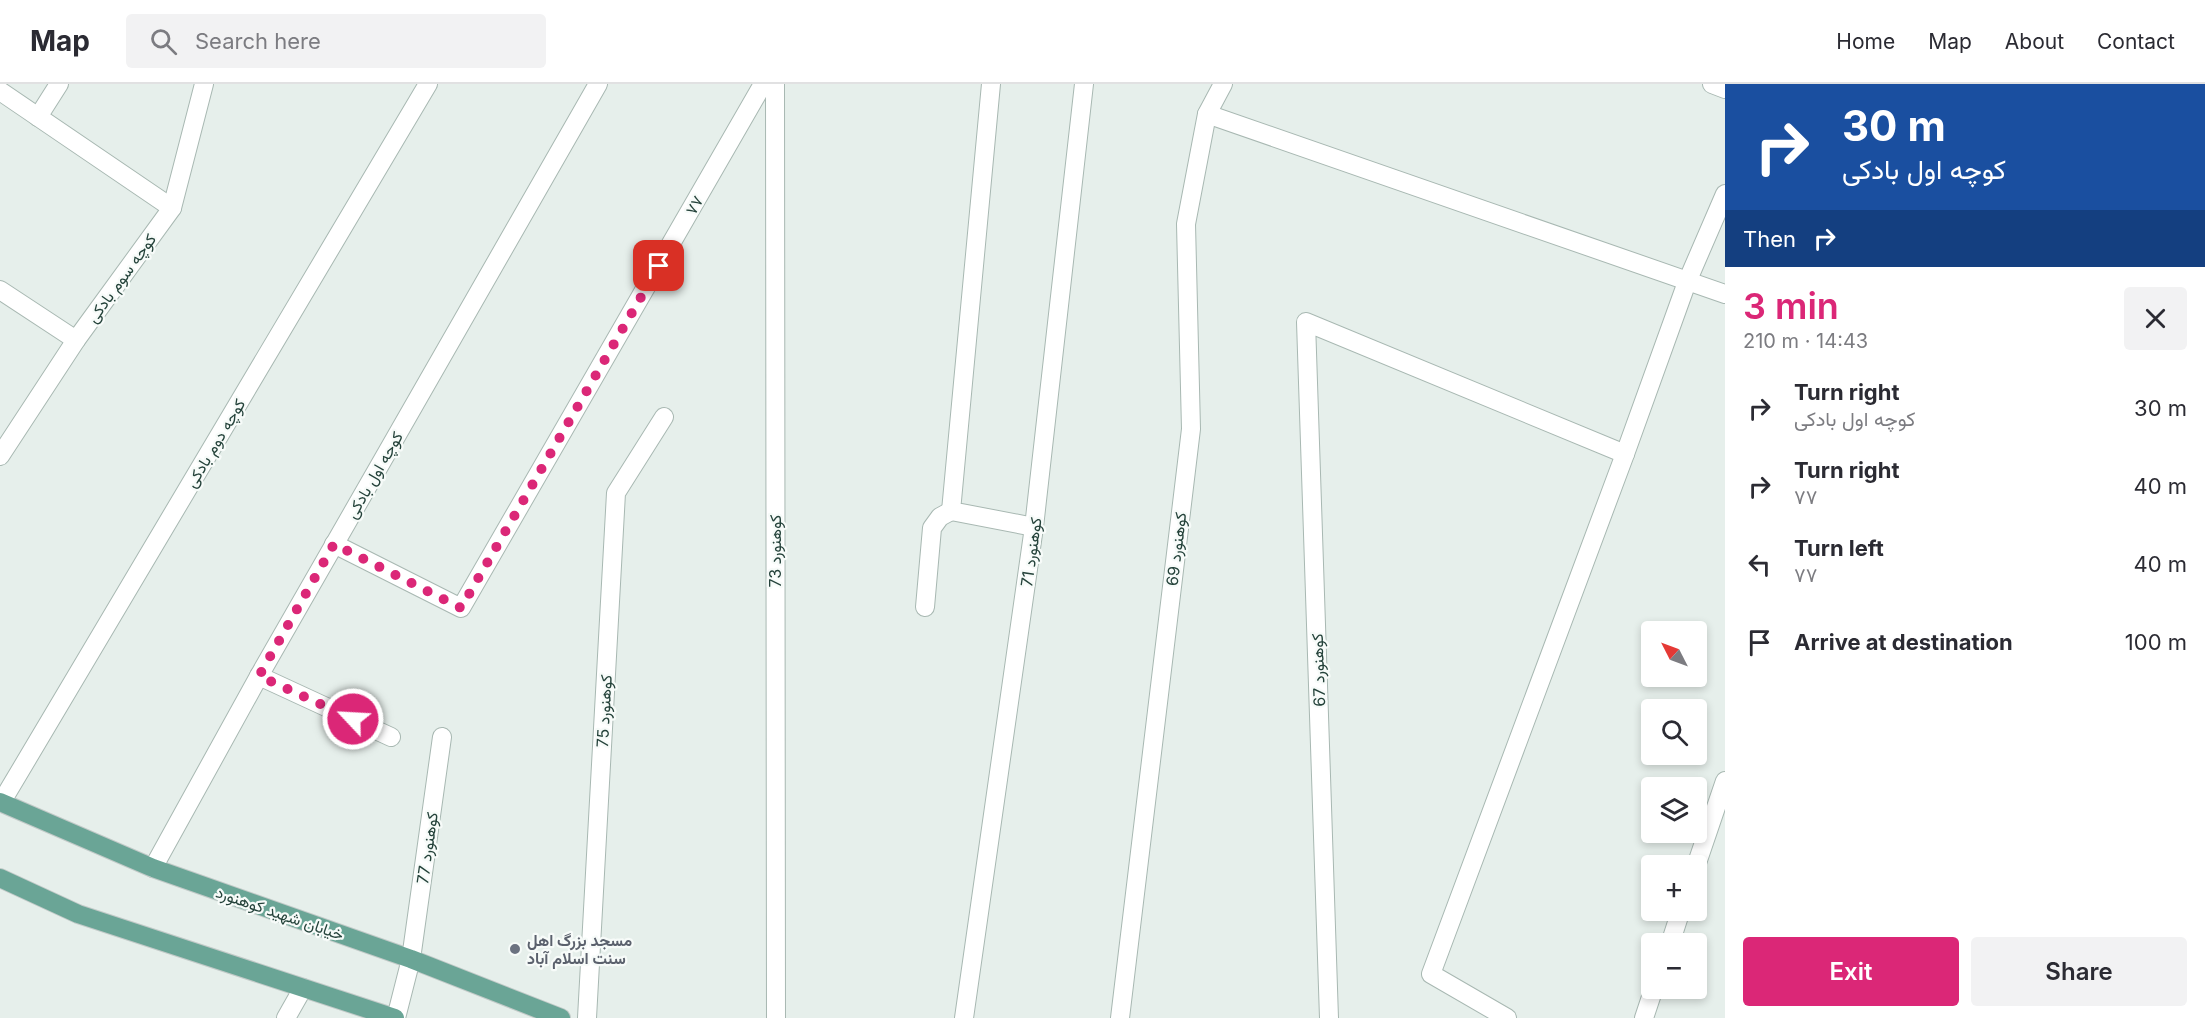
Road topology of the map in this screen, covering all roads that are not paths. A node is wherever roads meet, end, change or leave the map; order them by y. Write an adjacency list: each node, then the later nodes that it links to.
1 (59, 84): 14 (street)
2 (204, 84): 16 (street, کوچه سوم بادکی)
3 (428, 84): 32 (street, کوچه دوم بادکی)
4 (598, 84): 26 (street, کوچه اول بادکی)
5 (763, 84): 26 (street, ۷۷)
6 (775, 84): 43 (street, کوهنورد 73)
7 (991, 84): 24 (street)
8 (1084, 84): 25 (street, کوهنورد 71)
9 (1223, 84): 13 (street, کوهنورد 69)
10 (1712, 84): 11 (street)
11 (1725, 89)
12 (0, 91): 14 (street)
13 (1207, 114): 17 (street); 45 (street, کوهنورد 69)
14 (38, 117): 16 (street)
15 (1725, 194): 17 (street)
16 (172, 208): 20 (street, کوچه سوم بادکی)
17 (1687, 282): 19 (street); 22 (street)
18 (0, 290): 20 (street)
19 (1725, 294)
20 (76, 340): 23 (street, کوچه سوم بادکی)
21 (664, 417): 42 (street, کوهنورد 75)
22 (1625, 454): 46 (street, کوهنورد 67); 47 (street)
23 (0, 456)
24 (951, 511): 25 (street); 27 (street)
25 (1035, 527): 44 (street, کوهنورد 71)
26 (334, 544): 28 (street, کوچه اول بادکی)
27 (925, 607)
28 (259, 676): 29 (street); 34 (street, کوچه اول بادکی)
29 (391, 737)
30 (442, 737): 36 (street, کوهنورد 77)
31 (1725, 781): 33 (street)
32 (1, 802): 34 (main road, خیابان شهید کوهنورد)
33 (1700, 855)
34 (153, 868): 36 (main road, خیابان شهید کوهنورد)
35 (0, 878): 37 (main road)
36 (411, 959): 40 (street, کوهنورد 77); 41 (main road, خیابان شهید کوهنورد)
37 (303, 988): 39 (street); 40 (main road)
38 (1650, 999): 48 (street)
39 (285, 1018)
40 (395, 1018)
41 (561, 1018)
42 (587, 1018)
43 (776, 1018)
44 (964, 1018)
45 (1120, 1018)
46 (1329, 1018)
47 (1506, 1018)
48 (1644, 1018)

